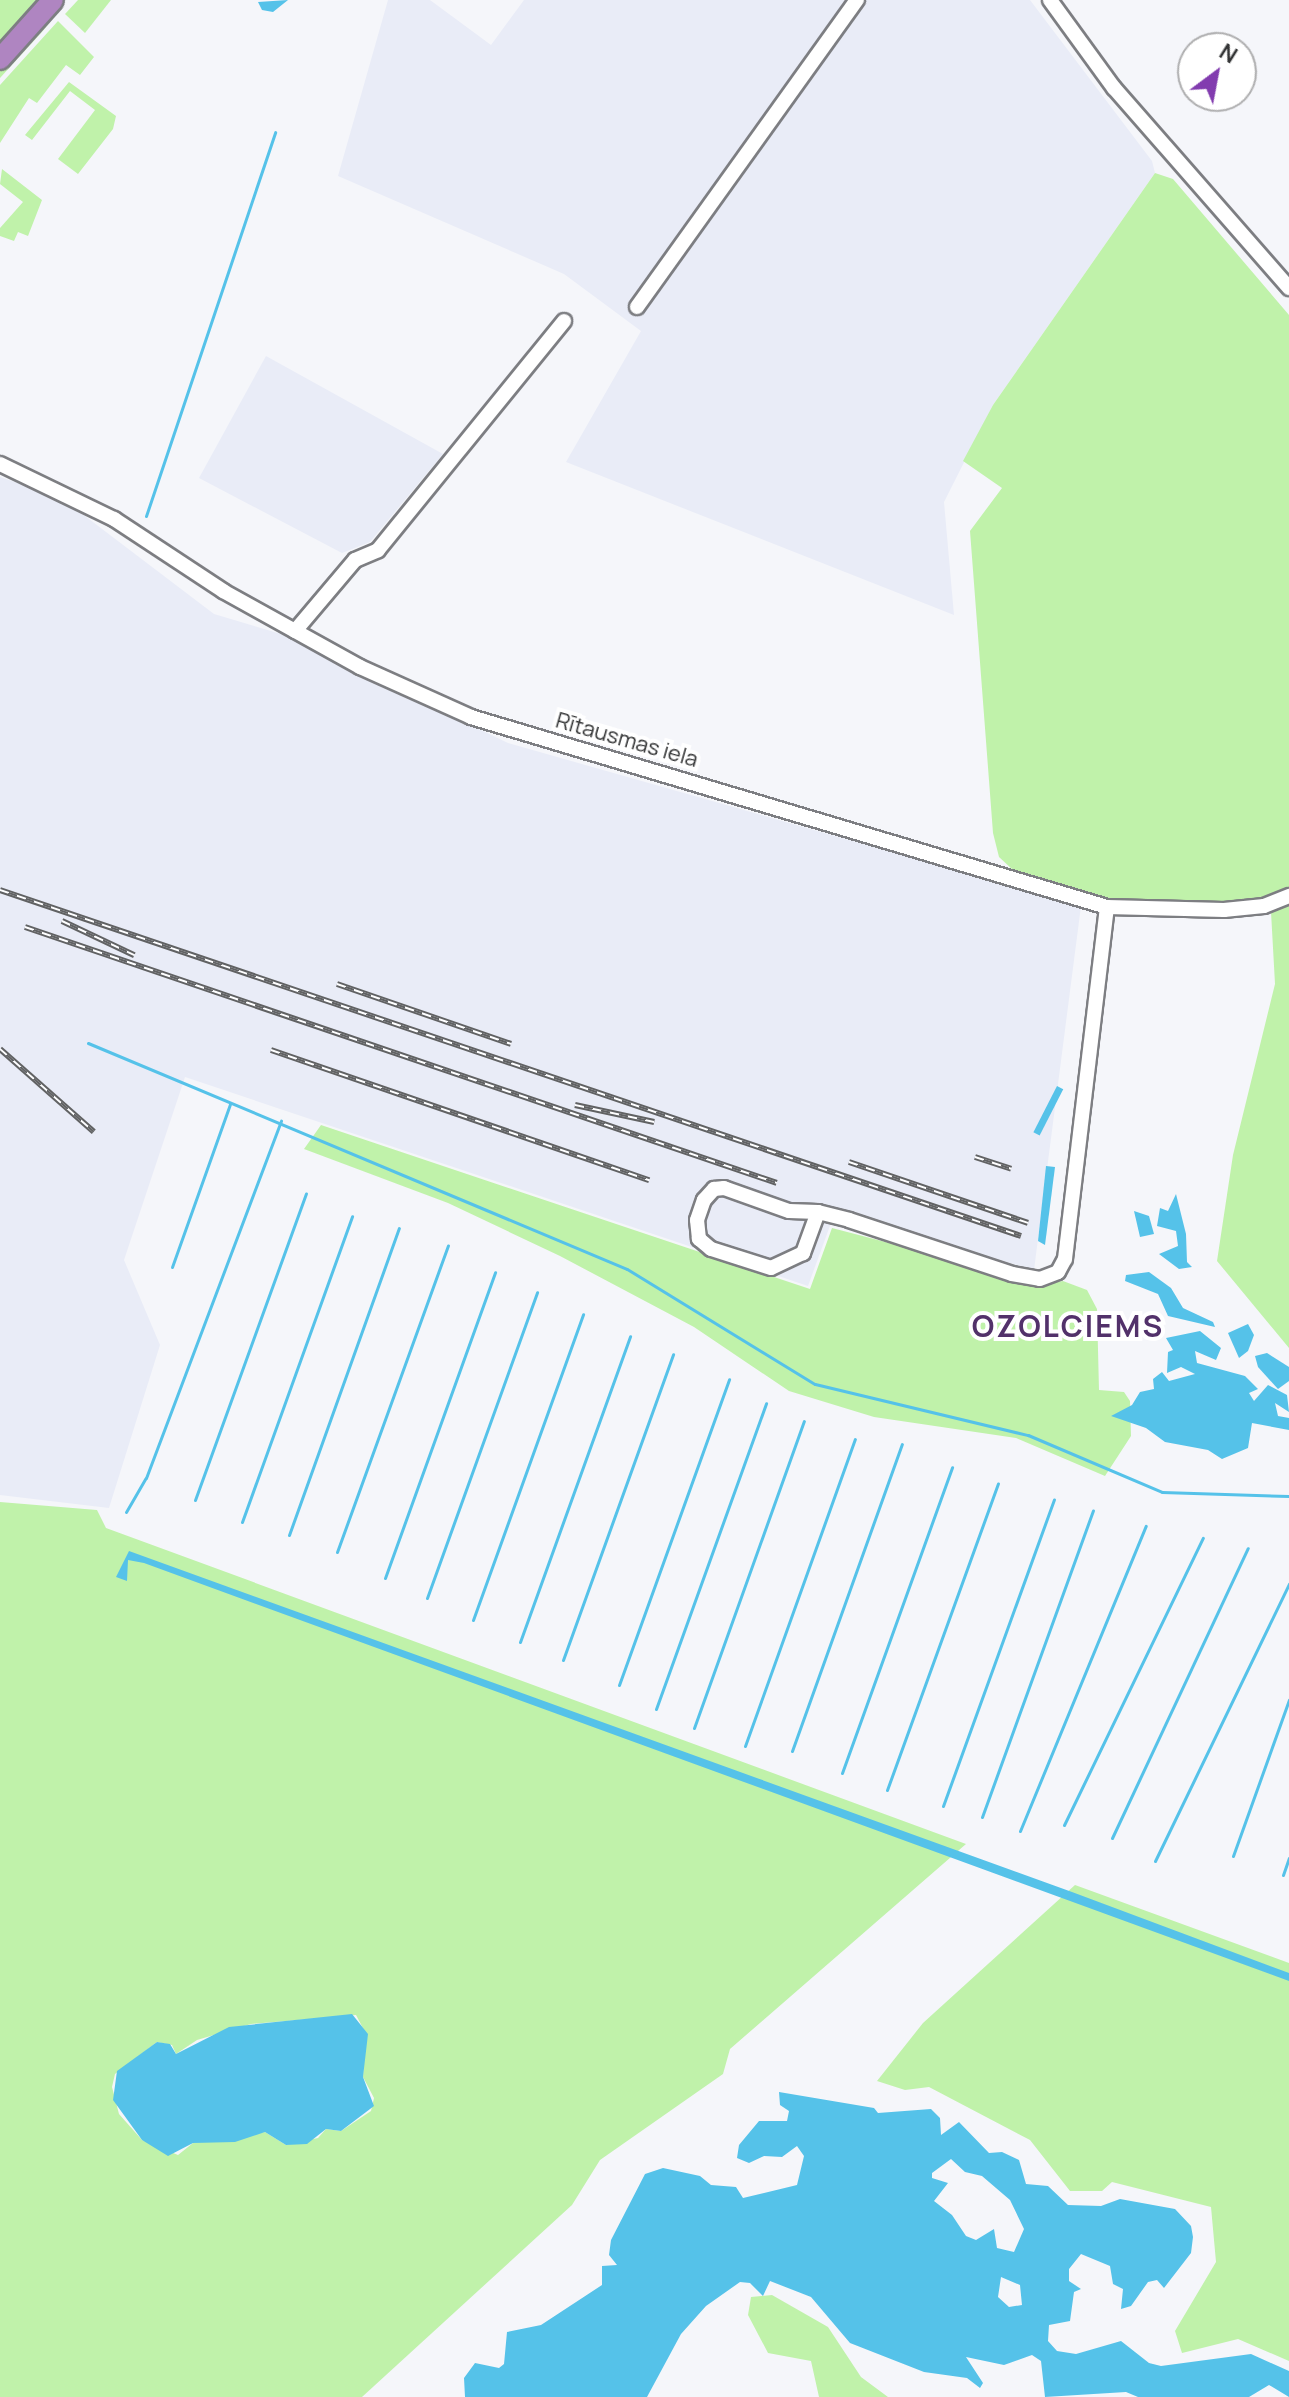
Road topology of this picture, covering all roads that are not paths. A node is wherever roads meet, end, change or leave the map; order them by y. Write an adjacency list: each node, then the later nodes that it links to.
1 (53, 0): 4 (highway)
2 (857, 0): 6 (street)
3 (1050, 0): 5 (street)
4 (0, 59)
5 (1289, 288)
6 (637, 307)
7 (564, 321): 9 (street)
8 (0, 464): 9 (street, Rītausmas iela)
9 (295, 631): 11 (street, Rītausmas iela)
10 (1289, 896): 11 (street, Rītausmas iela)
11 (1107, 907): 12 (street)
12 (818, 1212): 12 (street)

